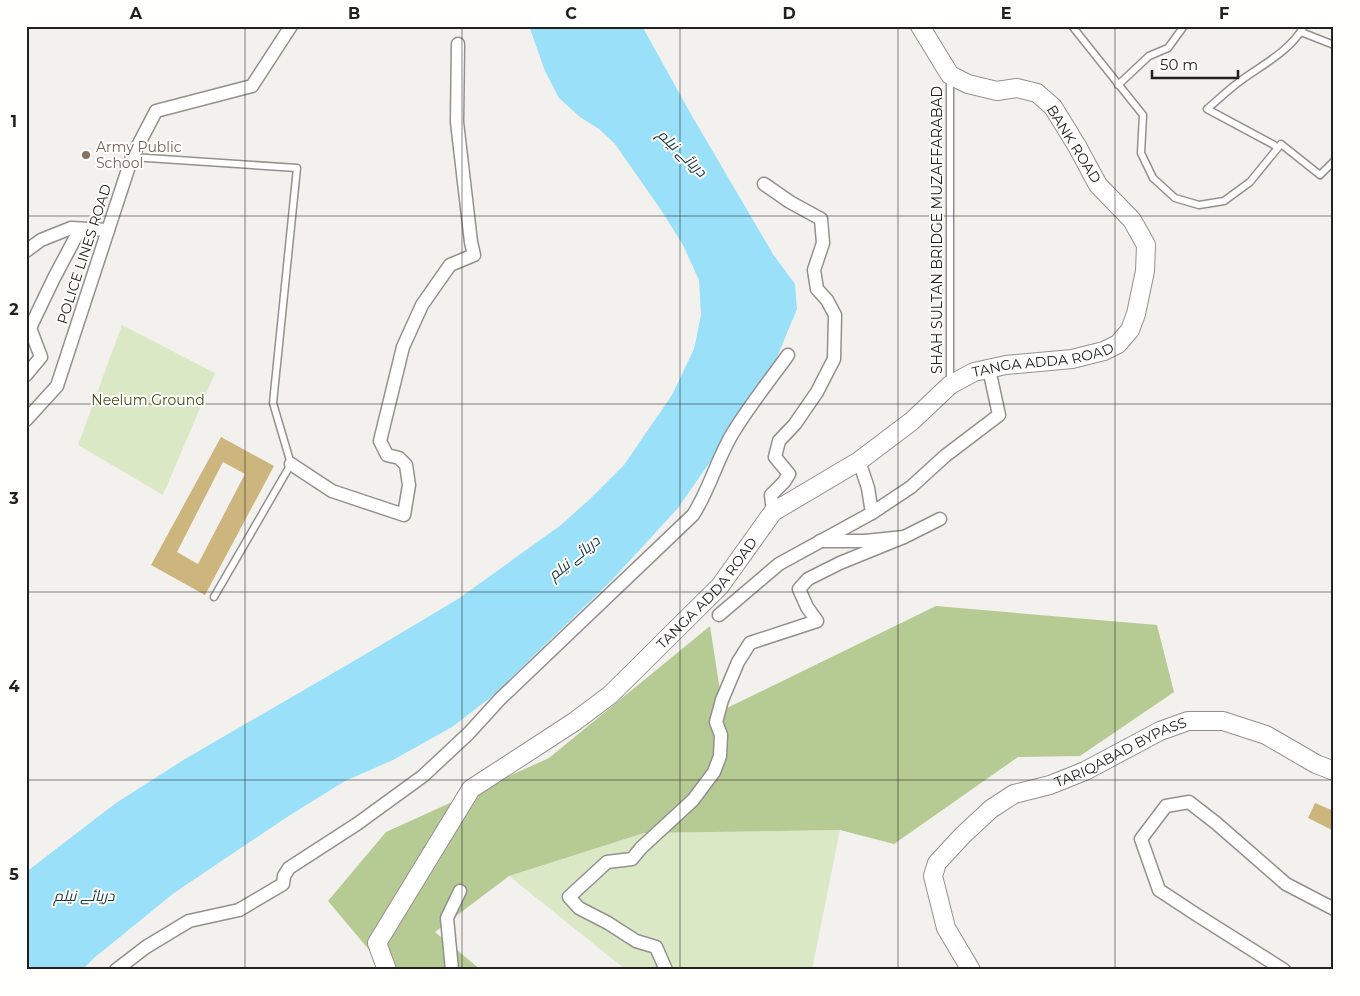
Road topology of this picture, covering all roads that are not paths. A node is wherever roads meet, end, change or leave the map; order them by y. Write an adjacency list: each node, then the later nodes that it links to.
1 (291, 26): 11 (street, POLICE LINES ROAD)
2 (920, 26): 8 (main road)
3 (1072, 26): 9 (lane)
4 (1184, 26): 9 (lane)
5 (1303, 29): 7 (lane); 10 (lane)
6 (458, 44): 24 (street)
7 (1334, 45)
8 (950, 75): 17 (main road, BANK ROAD); 21 (lane, SHAH SULTAN BRIDGE MUZAFFARABAD)
9 (1119, 85): 12 (lane)
10 (1274, 145)
11 (132, 156): 15 (street, POLICE LINES ROAD); 24 (lane)
12 (1334, 161)
13 (764, 184): 25 (street)
14 (80, 228): 15 (street); 16 (street); 20 (street)
15 (108, 230): 22 (street, POLICE LINES ROAD)
16 (26, 251)
17 (1130, 330): 19 (main road, TANGA ADDA ROAD)
18 (788, 355): 35 (street)
19 (989, 369): 21 (main road, TANGA ADDA ROAD); 26 (street)
20 (26, 375)
21 (950, 385): 23 (main road, TANGA ADDA ROAD)
22 (26, 420)
23 (859, 461): 25 (main road, TANGA ADDA ROAD); 26 (street)
24 (291, 464): 30 (lane)
25 (773, 512): 36 (main road, TANGA ADDA ROAD)
26 (872, 513): 29 (street)
27 (940, 519): 28 (street)
28 (904, 537): 29 (street); 38 (street)
29 (818, 541): 31 (street)
30 (214, 597)
31 (719, 615)
32 (1334, 772): 39 (main road, TARIQABAD BYPASS)
33 (460, 891): 37 (street)
34 (1334, 909): 40 (street)
35 (116, 970)
36 (386, 970)
37 (452, 970)
38 (666, 970)
39 (971, 970)
40 (1284, 970)

